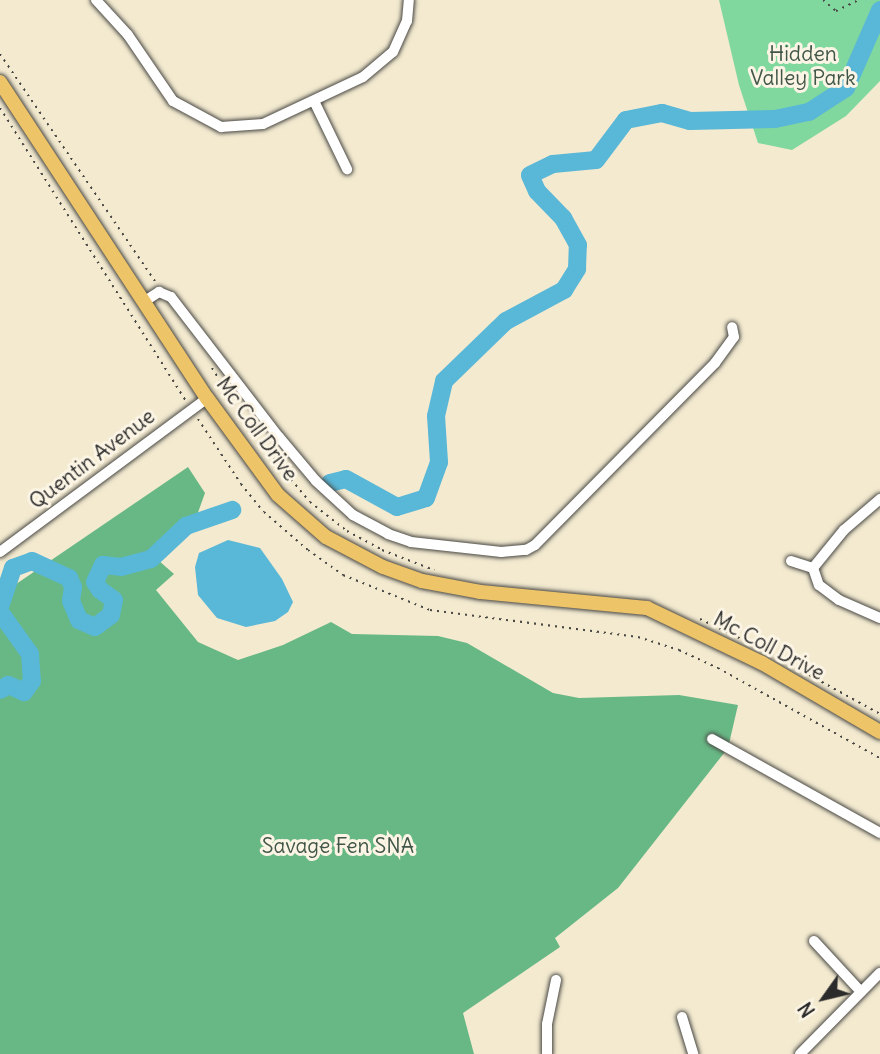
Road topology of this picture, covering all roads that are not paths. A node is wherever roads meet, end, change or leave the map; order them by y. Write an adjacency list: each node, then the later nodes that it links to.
1 (96, 0): 4 (street)
2 (409, 0): 4 (street)
3 (0, 82): 6 (main road, Mc Coll Drive)
4 (314, 101): 5 (street)
5 (346, 169)
6 (145, 301): 7 (street); 8 (main road, Mc Coll Drive)
7 (733, 327)
8 (207, 398): 10 (street, Quentin Avenue); 14 (main road, Mc Coll Drive)
9 (880, 499): 12 (street)
10 (0, 552)
11 (791, 561): 12 (street)
12 (813, 568): 13 (street)
13 (880, 618)
14 (880, 732)
15 (712, 739): 16 (street)
16 (880, 833)
17 (814, 941): 20 (street)
18 (880, 973): 20 (street)
19 (556, 980): 22 (street)
20 (861, 992): 24 (street)
21 (682, 1017): 23 (street)
22 (547, 1054)
23 (693, 1054)
24 (800, 1054)

